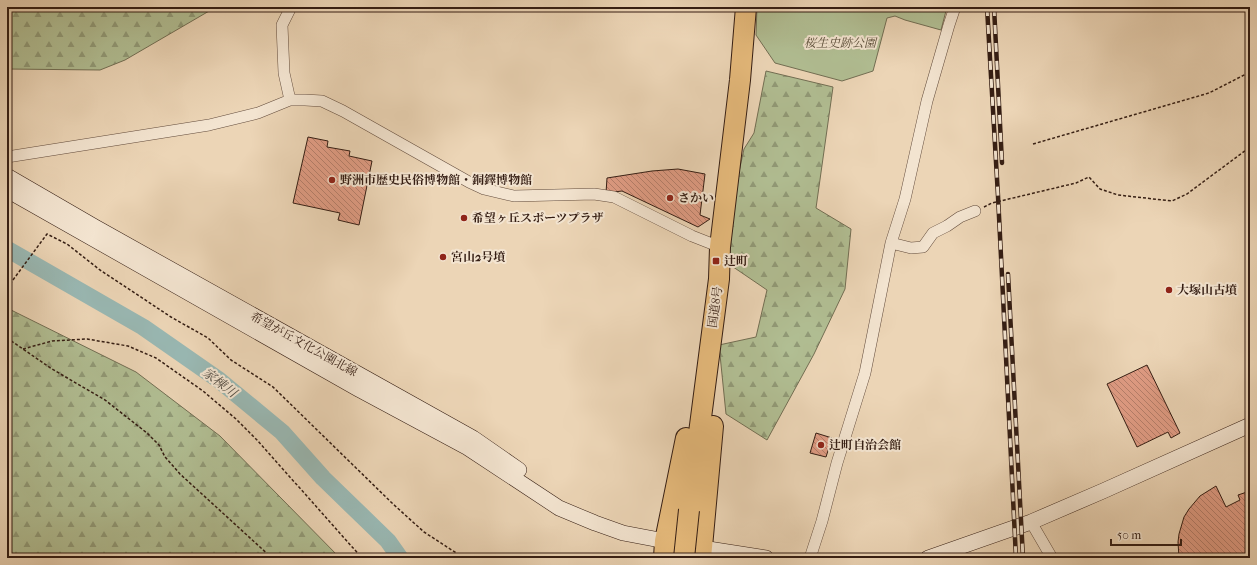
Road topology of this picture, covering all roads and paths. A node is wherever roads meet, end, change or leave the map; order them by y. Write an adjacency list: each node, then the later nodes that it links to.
1 (292, 7): 5 (street)
2 (746, 7): 13 (highway, 国道8号)
3 (955, 7): 12 (street)
4 (1250, 72): 6 (path)
5 (290, 100): 8 (street); 13 (street)
6 (1033, 144)
7 (1250, 147): 11 (path)
8 (7, 157)
9 (7, 176): 20 (main road, 希望が丘文化公園北線)
10 (7, 190): 20 (main road, 希望が丘文化公園北線)
11 (975, 211): 12 (street)
12 (891, 243): 28 (street)
13 (720, 247): 17 (highway, 国道8号)
14 (7, 288): 25 (path)
15 (7, 338): 16 (path)
16 (23, 349): 23 (path); 24 (path)
17 (708, 359): 21 (highway); 22 (highway); 26 (highway, 国道8号, bridge)
18 (1250, 425): 19 (main road)
19 (1031, 522): 29 (main road); 30 (street)
20 (595, 523): 21 (main road, 希望が丘文化公園北線)
21 (665, 549): 22 (main road, 希望が丘文化公園北線)
22 (702, 553): 27 (main road, 希望が丘文化公園北線)
23 (272, 558)
24 (362, 558)
25 (464, 558)
26 (684, 558)
27 (766, 558)
28 (810, 558)
29 (928, 558)
30 (1052, 558)

